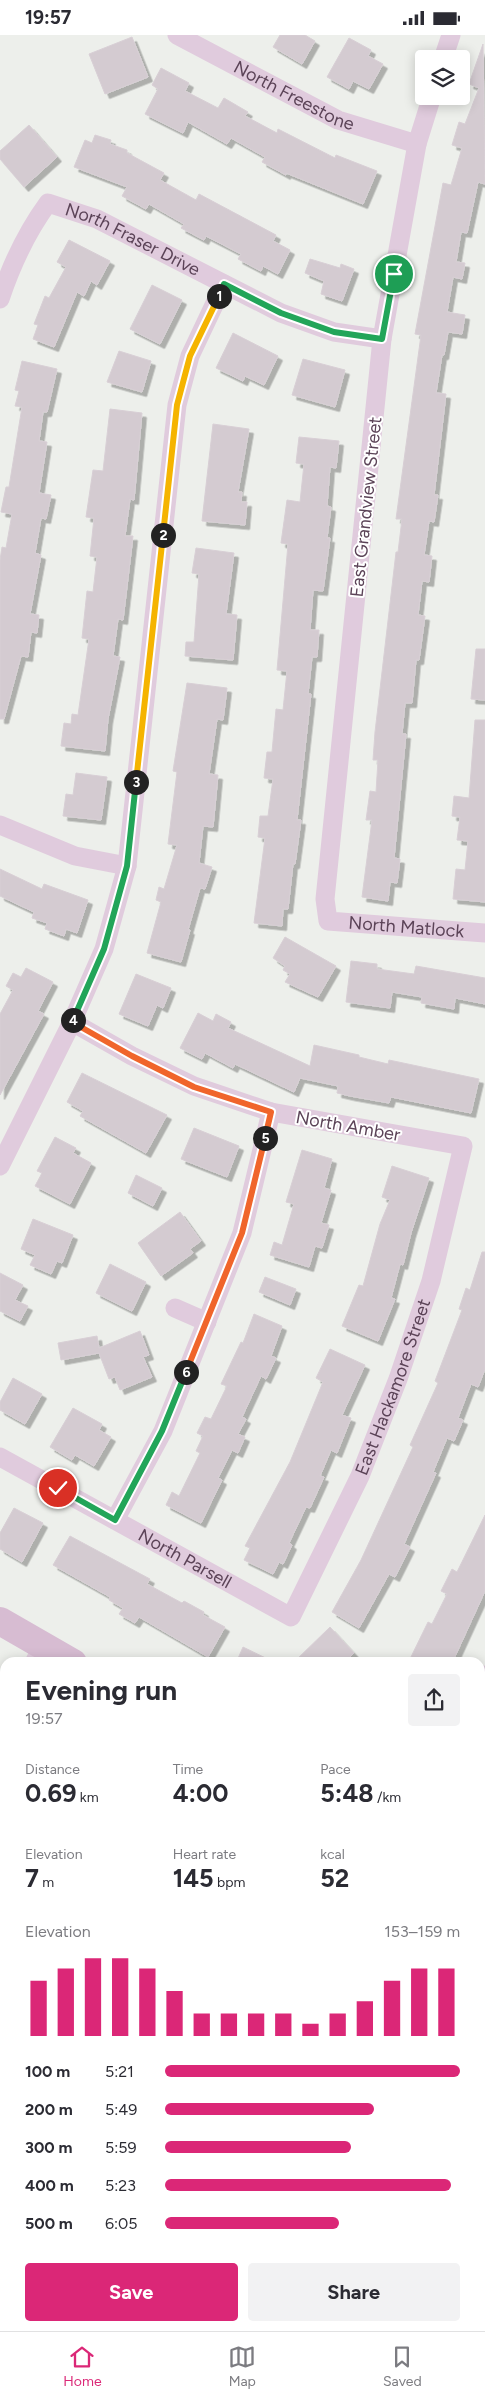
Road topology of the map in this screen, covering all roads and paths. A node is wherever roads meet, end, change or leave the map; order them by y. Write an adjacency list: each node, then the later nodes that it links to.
1 (177, 35): 5 (street, North Freestone)
2 (450, 35): 3 (street)
3 (446, 50)
4 (429, 105): 5 (street, East Grandview Street)
5 (417, 144): 8 (street, East Grandview Street)
6 (224, 284): 7 (street, North Fraser Drive); 8 (street, North Fraser Drive); 10 (street)
7 (0, 299)
8 (382, 339): 11 (street, East Grandview Street)
9 (0, 825): 10 (street)
10 (127, 866): 13 (street)
11 (328, 921): 12 (street, North Matlock)
12 (485, 933)
13 (72, 1022): 14 (street, North Amber); 16 (street)
14 (271, 1112): 15 (street, North Amber); 18 (street)
15 (464, 1146): 21 (street, East Hackamore Street)
16 (0, 1165)
17 (175, 1308): 18 (street)
18 (207, 1322): 20 (street)
19 (0, 1457): 20 (street, North Parsell)
20 (115, 1520): 21 (street, North Parsell)
21 (291, 1617)
22 (0, 1621): 23 (main road)
23 (38, 1654)

